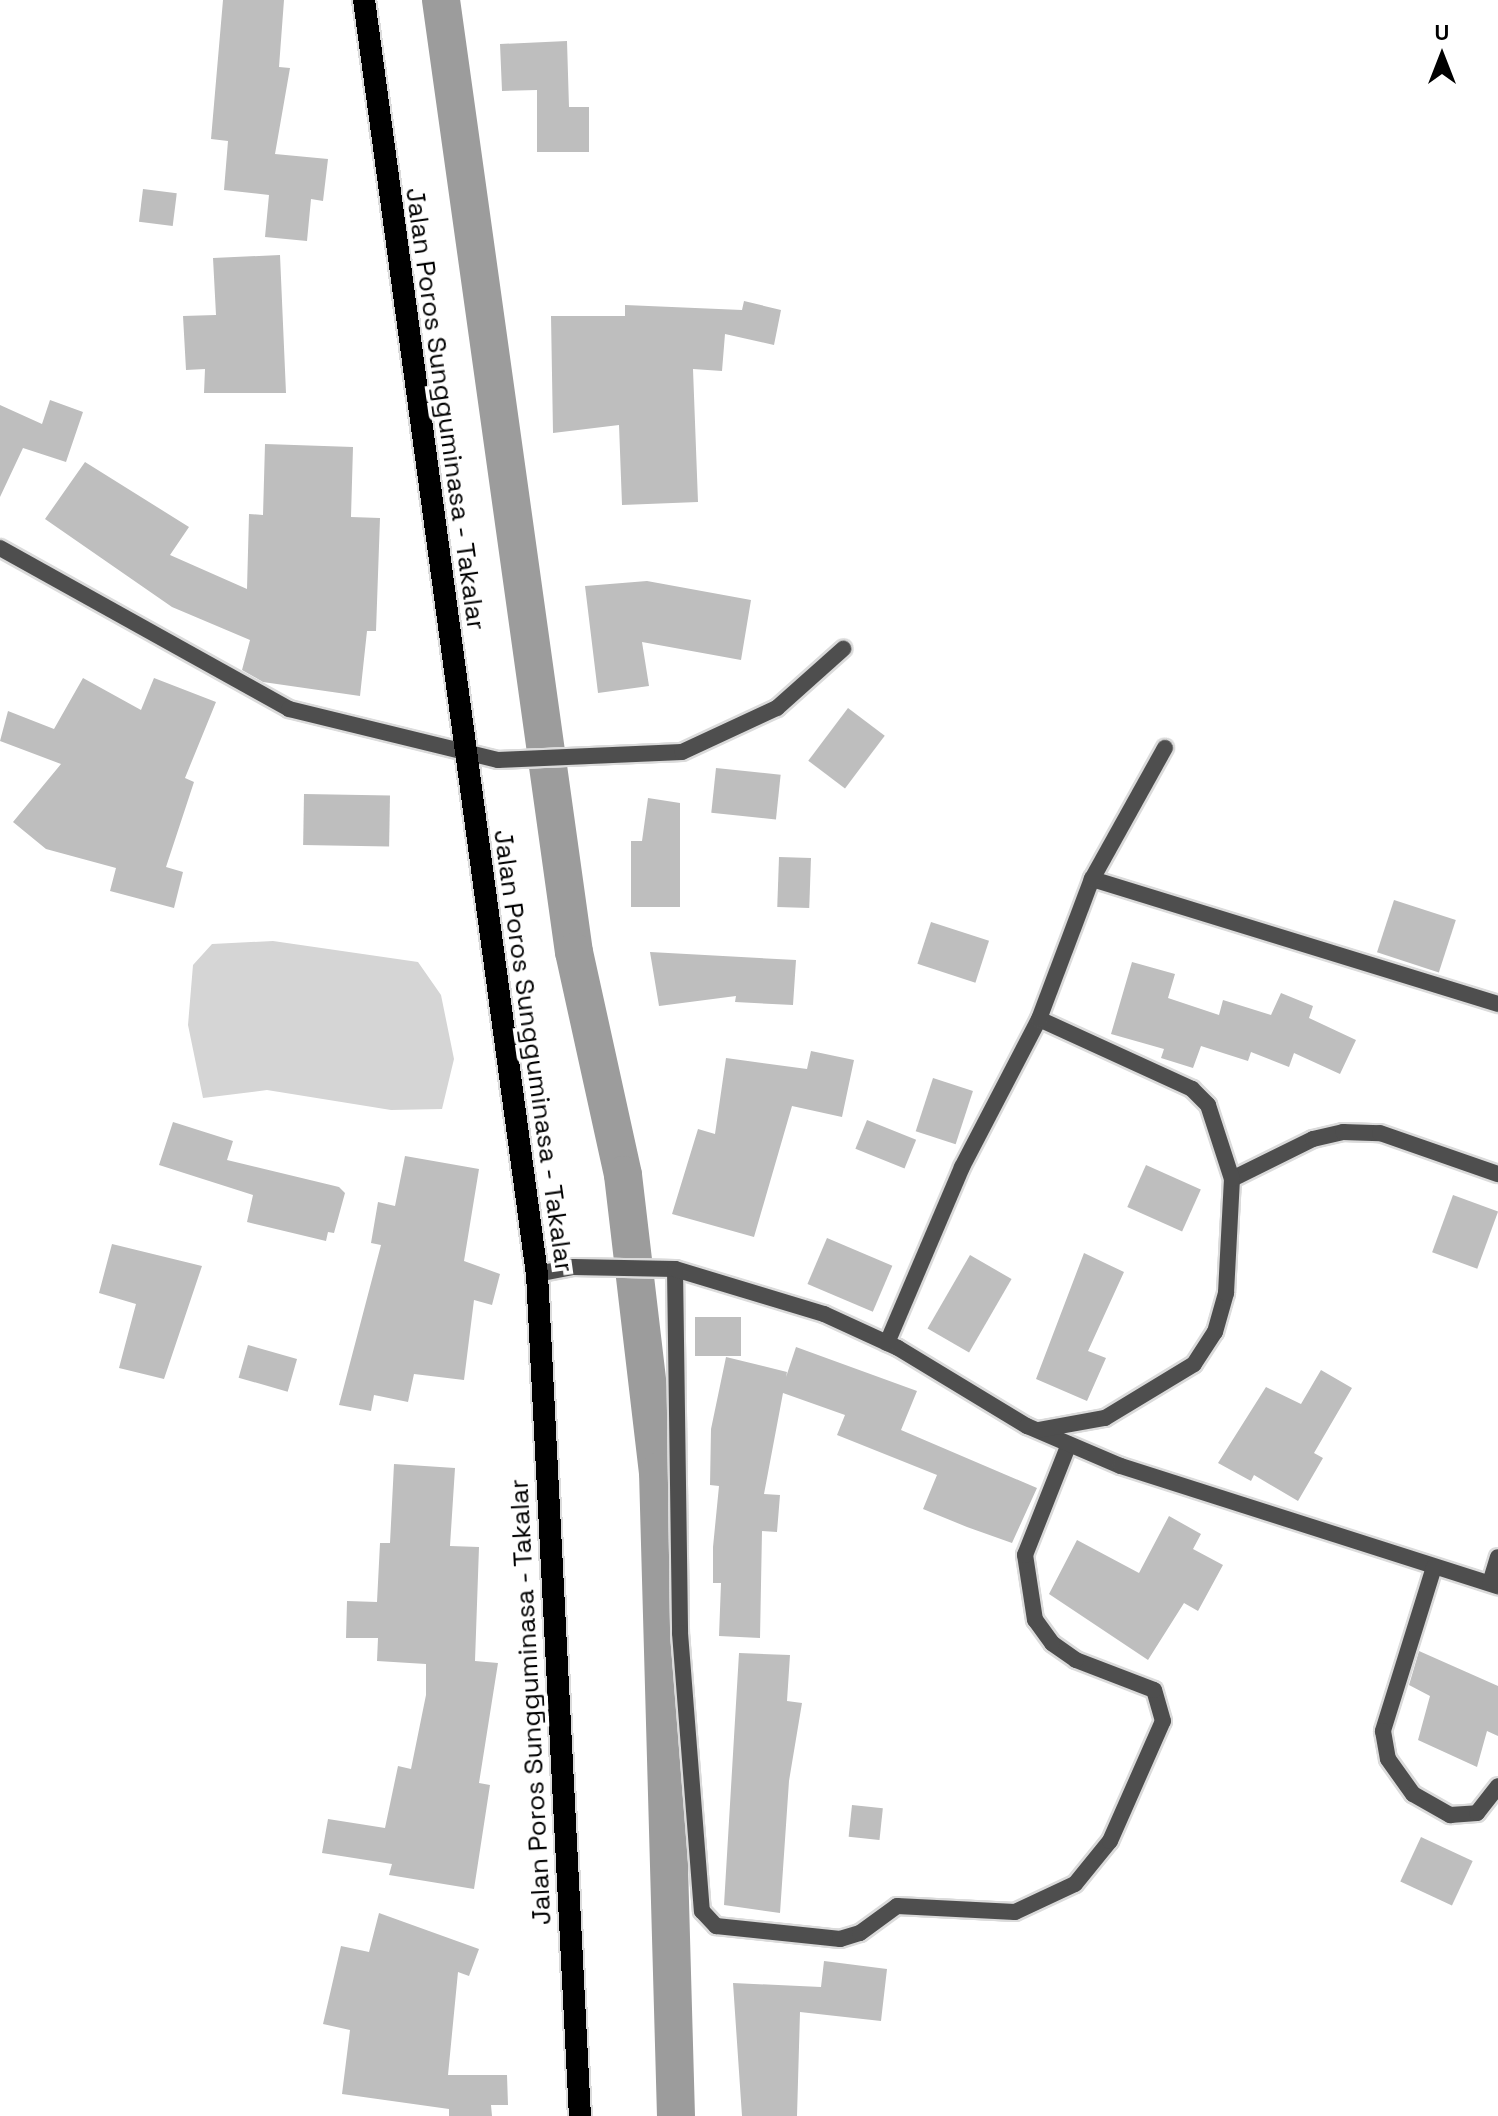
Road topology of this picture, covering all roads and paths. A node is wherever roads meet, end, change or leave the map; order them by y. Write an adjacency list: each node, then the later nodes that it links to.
1 (364, 0): 5 (highway, Jalan Poros Sungguminasa - Takalar)
2 (0, 548): 5 (street)
3 (843, 649): 5 (street)
4 (1165, 748): 6 (street)
5 (464, 752): 12 (highway, Jalan Poros Sungguminasa - Takalar)
6 (1092, 879): 7 (street); 8 (street)
7 (1498, 1004)
8 (1039, 1019): 10 (street); 13 (street)
9 (1498, 1174): 10 (street)
10 (1232, 1179): 14 (street)
11 (675, 1269): 12 (street); 13 (street); 15 (street)
12 (537, 1274): 20 (highway, Jalan Poros Sungguminasa - Takalar)
13 (887, 1343): 14 (street)
14 (1036, 1431): 15 (street)
15 (1069, 1444): 17 (street)
16 (1498, 1557): 18 (street)
17 (1434, 1567): 18 (street); 19 (street)
18 (1494, 1585)
19 (1498, 1786)
20 (580, 2116)

